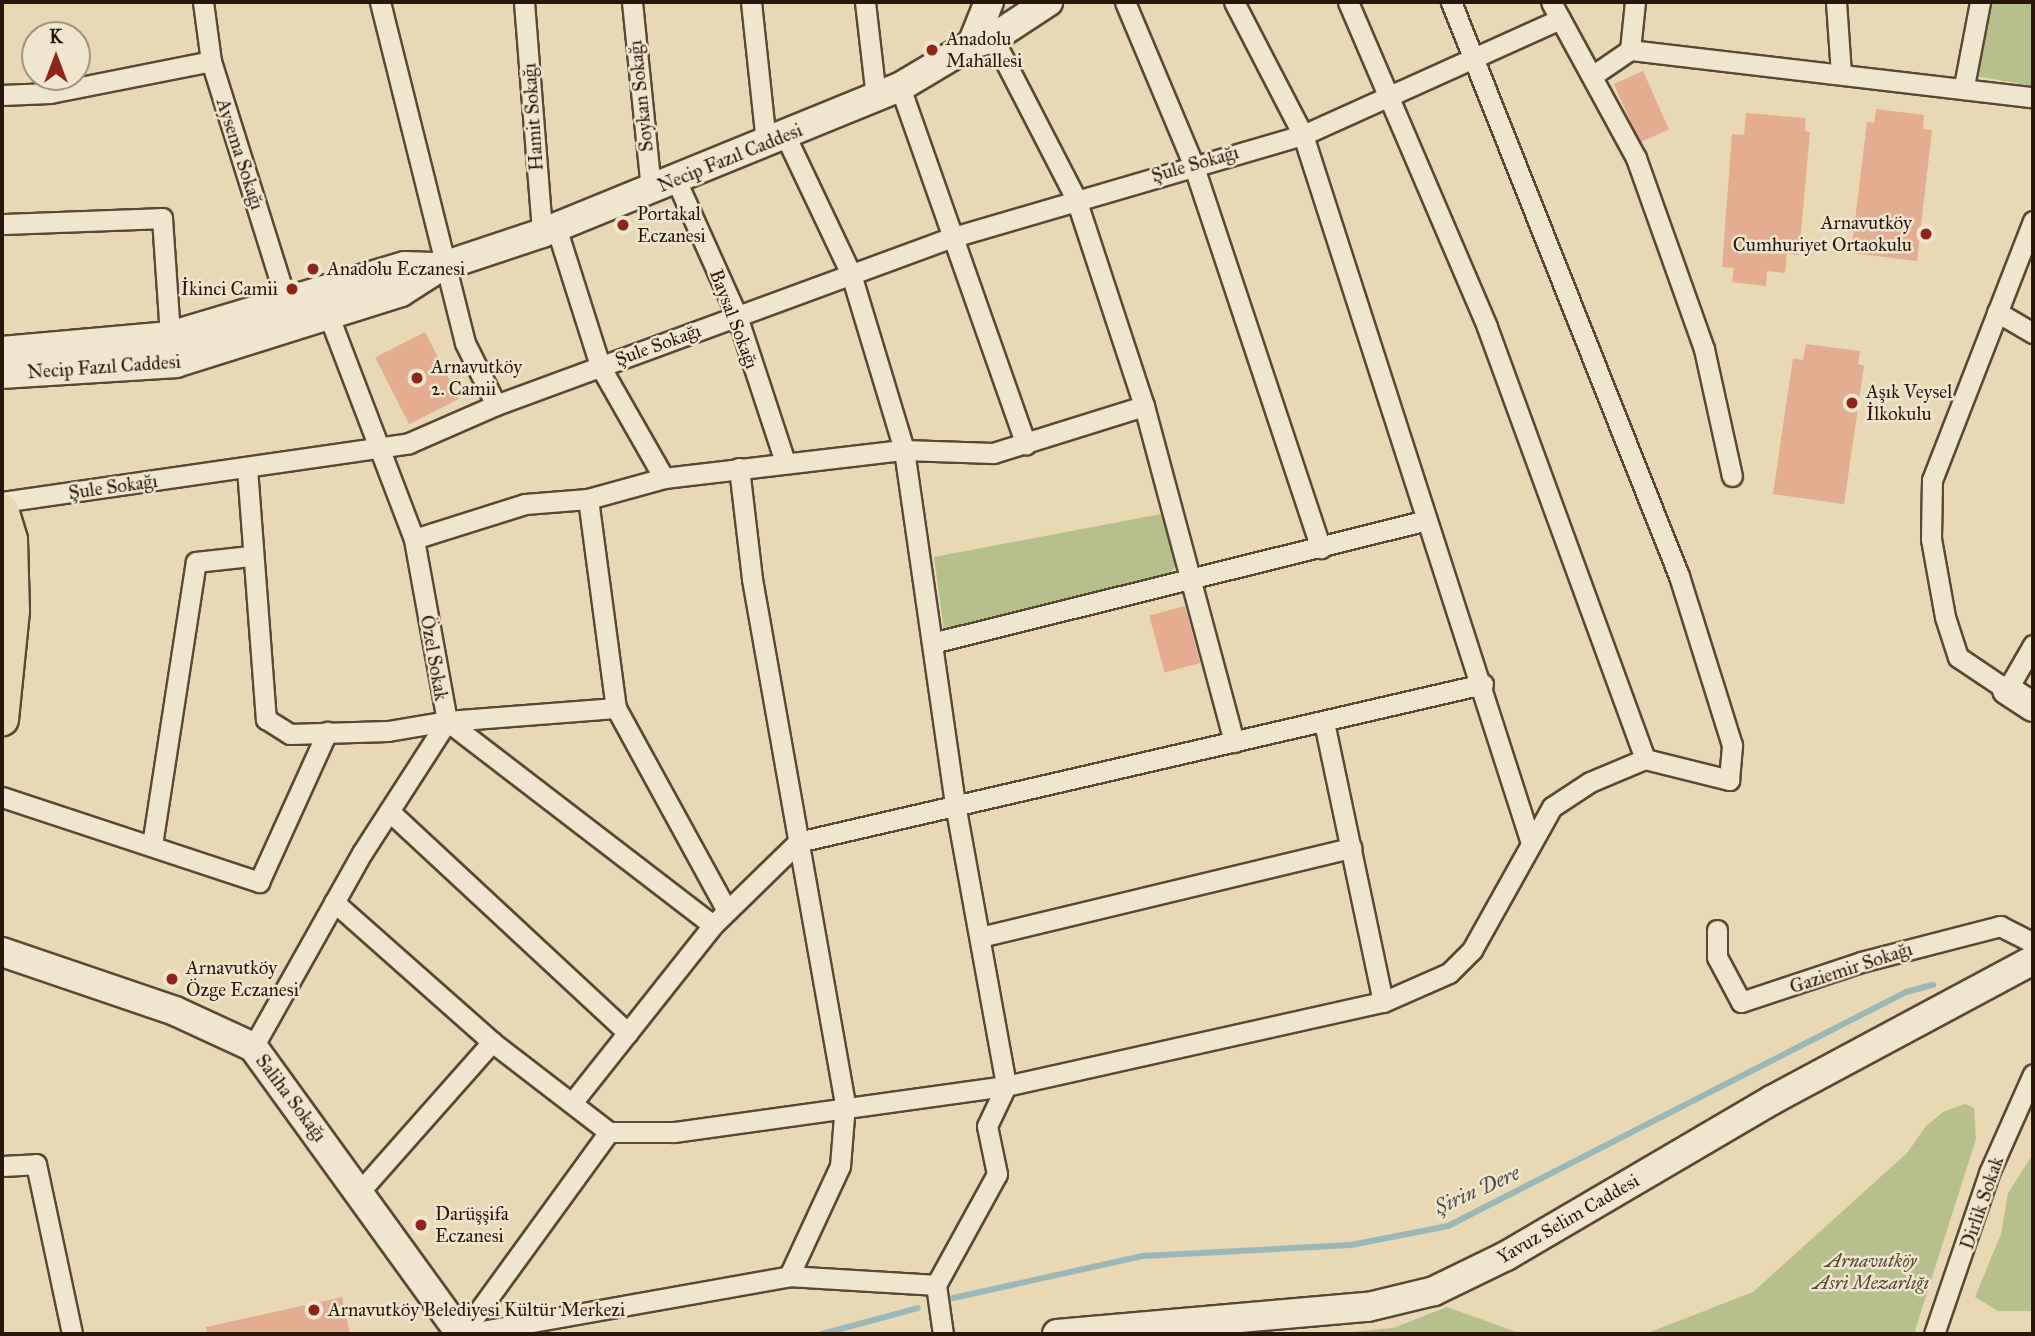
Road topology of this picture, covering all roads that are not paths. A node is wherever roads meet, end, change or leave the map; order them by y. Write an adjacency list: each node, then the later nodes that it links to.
1 (203, 2): 20 (street, Aysema Sokağı)
2 (380, 2): 37 (street)
3 (524, 2): 35 (street, Hamit Sokağı)
4 (632, 2): 31 (street, Soykan Sokağı)
5 (751, 2): 29 (street)
6 (865, 2): 24 (street)
7 (991, 2): 17 (main road)
8 (1048, 2): 17 (main road, Necip Fazıl Caddesi)
9 (1125, 2): 30 (street)
10 (1234, 2): 28 (street)
11 (1348, 2): 27 (street)
12 (1451, 2): 19 (street)
13 (1635, 2): 18 (street)
14 (1836, 2): 21 (street)
15 (1980, 2): 23 (street)
16 (1556, 10): 19 (street, Şule Sokağı); 22 (street)
17 (983, 41): 24 (main road, Necip Fazıl Caddesi); 32 (street)
18 (1630, 50): 21 (street); 22 (street)
19 (1476, 60): 27 (street, Şule Sokağı); 77 (street)
20 (211, 61): 25 (street); 39 (street, Aysema Sokağı)
21 (1841, 73): 23 (street)
22 (1592, 76): 56 (street)
23 (1964, 86): 26 (street)
24 (888, 92): 29 (main road, Necip Fazıl Caddesi); 36 (street)
25 (2, 95)
26 (2033, 97)
27 (1390, 99): 28 (street, Şule Sokağı); 77 (street)
28 (1303, 135): 30 (street, Şule Sokağı); 61 (street)
29 (776, 139): 31 (main road, Necip Fazıl Caddesi); 38 (street)
30 (1193, 164): 32 (street, Şule Sokağı); 63 (street)
31 (663, 185): 35 (main road, Necip Fazıl Caddesi); 42 (street, Baysal Sokağı)
32 (1076, 199): 36 (street, Şule Sokağı); 49 (street)
33 (2033, 221): 40 (street)
34 (2, 224): 44 (street)
35 (549, 230): 37 (main road, Necip Fazıl Caddesi); 46 (street, Hamit Sokağı)
36 (950, 238): 38 (street, Şule Sokağı); 50 (street)
37 (442, 266): 39 (main road, Necip Fazıl Caddesi); 41 (main road, Necip Fazıl Caddesi); 48 (street)
38 (851, 274): 42 (street, Şule Sokağı); 52 (street)
39 (287, 303): 44 (main road, Necip Fazıl Caddesi)
40 (1997, 312): 43 (street); 69 (street)
41 (329, 316): 47 (main road, Necip Fazıl Caddesi); 51 (street, Özel Sokak)
42 (737, 316): 46 (street, Şule Sokağı); 53 (street, Baysal Sokağı)
43 (2033, 333)
44 (170, 336): 45 (main road, Necip Fazıl Caddesi)
45 (2, 351)
46 (600, 366): 48 (street, Şule Sokağı); 57 (street, Hamit Sokağı)
47 (2, 374)
48 (496, 405): 51 (street, Şule Sokağı)
49 (1144, 406): 50 (street); 65 (street)
50 (1026, 444): 52 (street)
51 (380, 446): 54 (street, Şule Sokağı); 62 (street, Özel Sokak)
52 (904, 450): 53 (street); 66 (street)
53 (785, 462): 55 (street)
54 (247, 468): 59 (street, Şule Sokağı); 64 (street)
55 (739, 468): 57 (street); 82 (street)
56 (1732, 476)
57 (664, 478): 58 (street)
58 (588, 499): 62 (street); 72 (street)
59 (2, 502)
60 (2, 510): 70 (main road)
61 (1423, 521): 63 (street); 68 (street)
62 (414, 539): 73 (street, Özel Sokak)
63 (1321, 548): 65 (street)
64 (250, 556): 75 (street); 83 (street)
65 (1194, 580): 66 (street); 76 (street)
66 (932, 643): 79 (street)
67 (2033, 645): 69 (street)
68 (1483, 684): 74 (street); 81 (street)
69 (2007, 690): 71 (main road)
70 (3, 704)
71 (2033, 707)
72 (616, 708): 73 (street); 86 (street)
73 (447, 721): 75 (street); 80 (street, Özel Sokak); 86 (street)
74 (1324, 722): 76 (street); 84 (street)
75 (327, 732): 83 (street)
76 (1234, 742): 79 (street)
77 (1645, 759): 81 (street)
78 (2, 797): 83 (street)
79 (956, 804): 82 (street); 88 (street)
80 (389, 811): 85 (street, Özel Sokak); 93 (street)
81 (1530, 840): 92 (street)
82 (798, 842): 86 (street); 99 (street)
83 (152, 845)
84 (1352, 848): 88 (street); 92 (street)
85 (334, 902): 94 (street); 95 (street, Özel Sokak)
86 (720, 918): 93 (street)
87 (1717, 930): 89 (street, Gaziemir Sokağı)
88 (980, 937): 97 (street)
89 (2033, 943)
90 (2, 952): 95 (main road, Saliha Sokağı)
91 (2033, 960): 108 (main road, Yavuz Selim Caddesi)
92 (1383, 1002): 97 (street)
93 (628, 1032): 98 (street)
94 (492, 1042): 98 (street); 102 (street)
95 (253, 1047): 102 (main road, Saliha Sokağı)
96 (2033, 1074): 109 (street, Dirlik Sokak)
97 (1006, 1086): 99 (street); 104 (street)
98 (572, 1103): 100 (street)
99 (845, 1104): 100 (street); 103 (street)
100 (609, 1132): 106 (street)
101 (2, 1166): 105 (street)
102 (361, 1190): 106 (main road, Saliha Sokağı)
103 (789, 1276): 104 (street); 106 (street)
104 (936, 1285): 107 (street)
105 (72, 1334)
106 (463, 1334)
107 (943, 1334)
108 (1057, 1334)
109 (1934, 1334)

